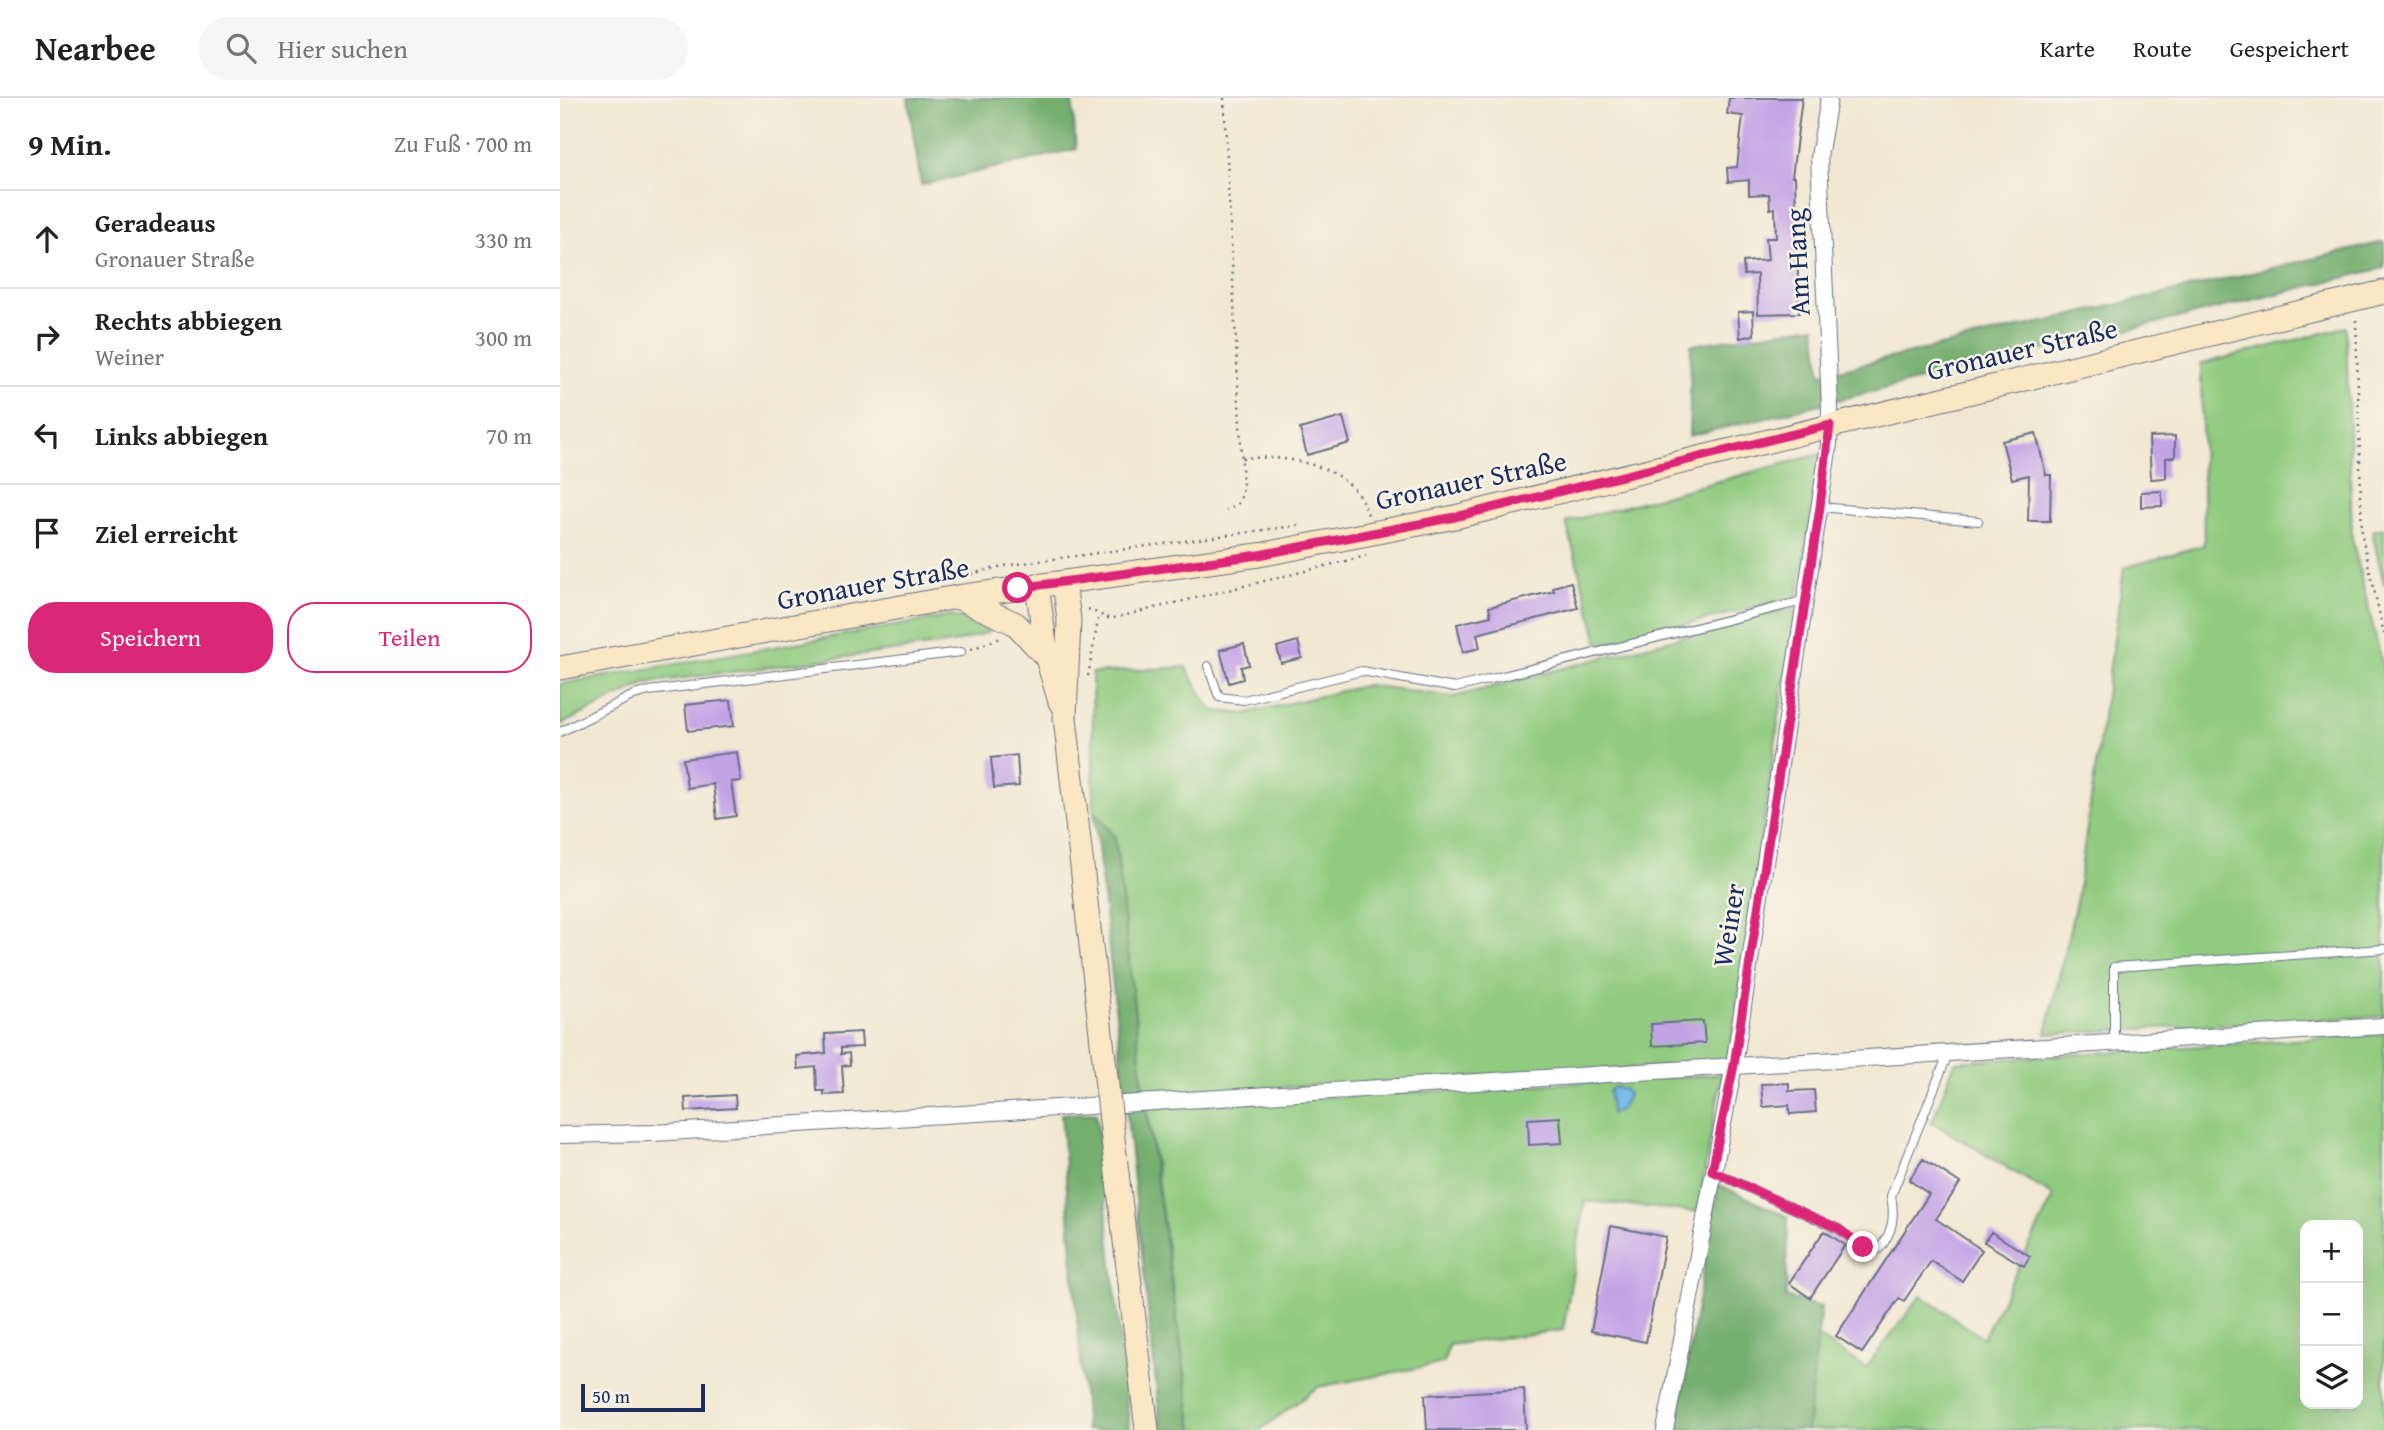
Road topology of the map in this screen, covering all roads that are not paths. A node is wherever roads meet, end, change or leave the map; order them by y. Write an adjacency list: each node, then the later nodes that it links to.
1 (1829, 98): 3 (street, Am Hang)
2 (2384, 292): 3 (main road, Gronauer Straße)
3 (1830, 425): 4 (street, Weiner); 6 (main road, Gronauer Straße)
4 (1820, 507): 5 (lane); 9 (street, Weiner)
5 (1978, 521)
6 (1065, 582): 7 (main road, Gronauer Straße); 14 (main road)
7 (1037, 585): 8 (main road, Gronauer Straße); 11 (main road)
8 (957, 597): 11 (main road); 13 (main road, Gronauer Straße)
9 (1803, 601): 12 (lane); 20 (street, Weiner)
10 (961, 652): 15 (lane)
11 (1046, 658): 14 (main road)
12 (1208, 666)
13 (560, 668)
14 (1065, 718): 23 (main road, bridge)
15 (560, 733)
16 (2384, 949): 18 (lane)
17 (2384, 1026): 18 (street)
18 (2114, 1042): 19 (street)
19 (1949, 1052): 20 (street); 22 (lane)
20 (1734, 1065): 21 (street); 22 (street, Weiner)
21 (560, 1135)
22 (1712, 1171): 24 (street, Weiner)
23 (1147, 1430)
24 (1665, 1430)

